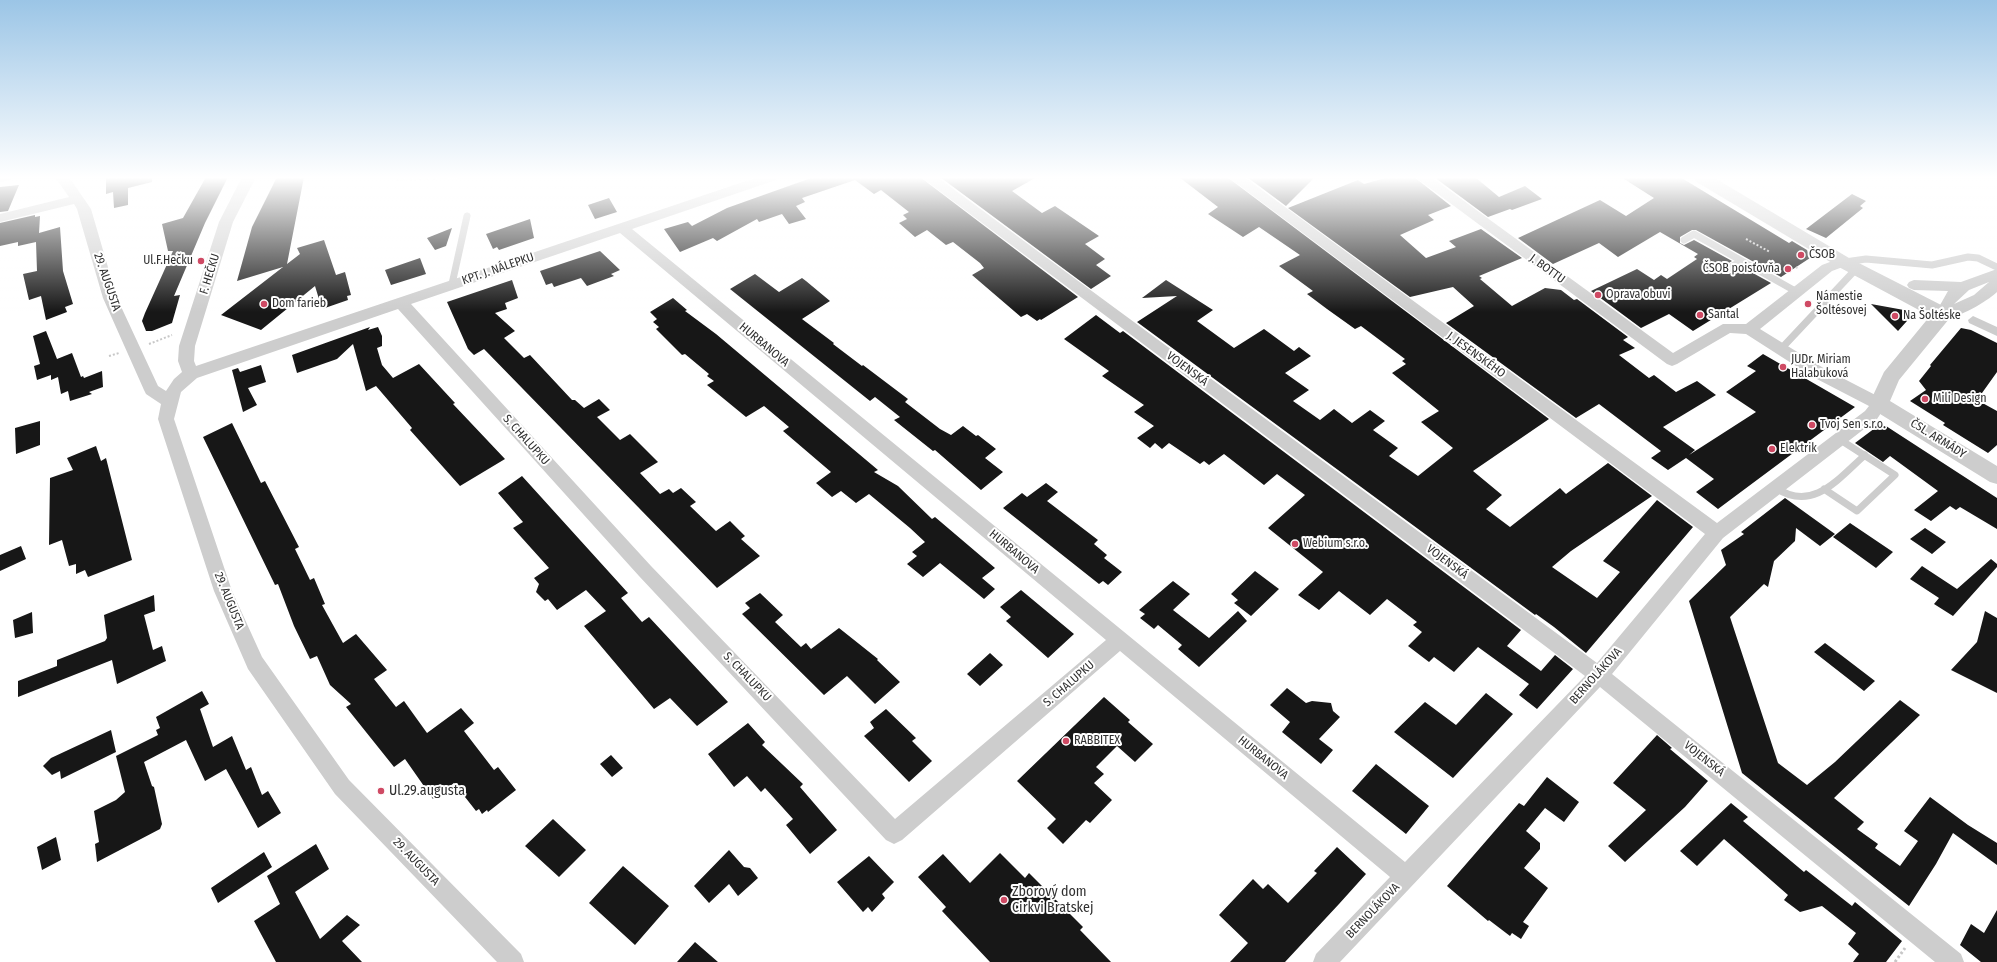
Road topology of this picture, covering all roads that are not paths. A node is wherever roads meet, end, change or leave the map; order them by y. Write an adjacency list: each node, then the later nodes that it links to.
1 (88, 222): 28 (street, 29. AUGUSTA)
2 (226, 222): 27 (street, F. HEČKU)
3 (466, 222): 17 (lane, KPT. J. NÁLEPKU)
4 (636, 222): 9 (street, KPT. J. NÁLEPKU)
5 (989, 222): 37 (street, VOJENSKÁ)
6 (1296, 222): 35 (street, J. JESENSKÉHO)
7 (1483, 222): 24 (street, J. BOTTU)
8 (1777, 222): 12 (street)
9 (621, 227): 17 (street, KPT. J. NÁLEPKU); 36 (street, HURBANOVA)
10 (1684, 240): 11 (lane)
11 (1741, 261): 14 (lane); 20 (lane)
12 (1849, 265): 13 (lane); 18 (street); 20 (street); 22 (street); 26 (lane)
13 (1997, 267)
14 (1726, 270)
15 (1997, 274): 19 (street)
16 (1997, 282): 22 (street)
17 (452, 284): 21 (street, KPT. J. NÁLEPKU)
18 (1914, 285): 19 (street); 22 (street)
19 (1961, 287): 22 (street)
20 (1797, 292): 24 (street)
21 (400, 302): 27 (street, KPT. J. NÁLEPKU); 36 (street, S. CHALUPKU)
22 (1942, 314): 29 (street)
23 (1973, 320): 25 (street)
24 (1748, 329): 26 (street)
25 (1997, 332)
26 (1780, 350): 29 (street)
27 (191, 374): 28 (street, KPT. J. NÁLEPKU)
28 (169, 401): 39 (street, 29. AUGUSTA)
29 (1879, 404): 30 (street, BERNOLÁKOVA); 32 (street, ČSL. ARMÁDY)
30 (1839, 439): 31 (lane); 33 (street, BERNOLÁKOVA)
31 (1865, 456): 34 (lane); 34 (lane)
32 (1997, 476)
33 (1776, 488): 34 (lane); 35 (street, BERNOLÁKOVA)
34 (1824, 489)
35 (1717, 533): 37 (street, BERNOLÁKOVA)
36 (1120, 640): 38 (street, HURBANOVA)
37 (1599, 674): 38 (street, BERNOLÁKOVA); 41 (street, VOJENSKÁ)
38 (1406, 876): 40 (street, BERNOLÁKOVA)
39 (513, 962)
40 (1324, 962)
41 (1953, 962)

